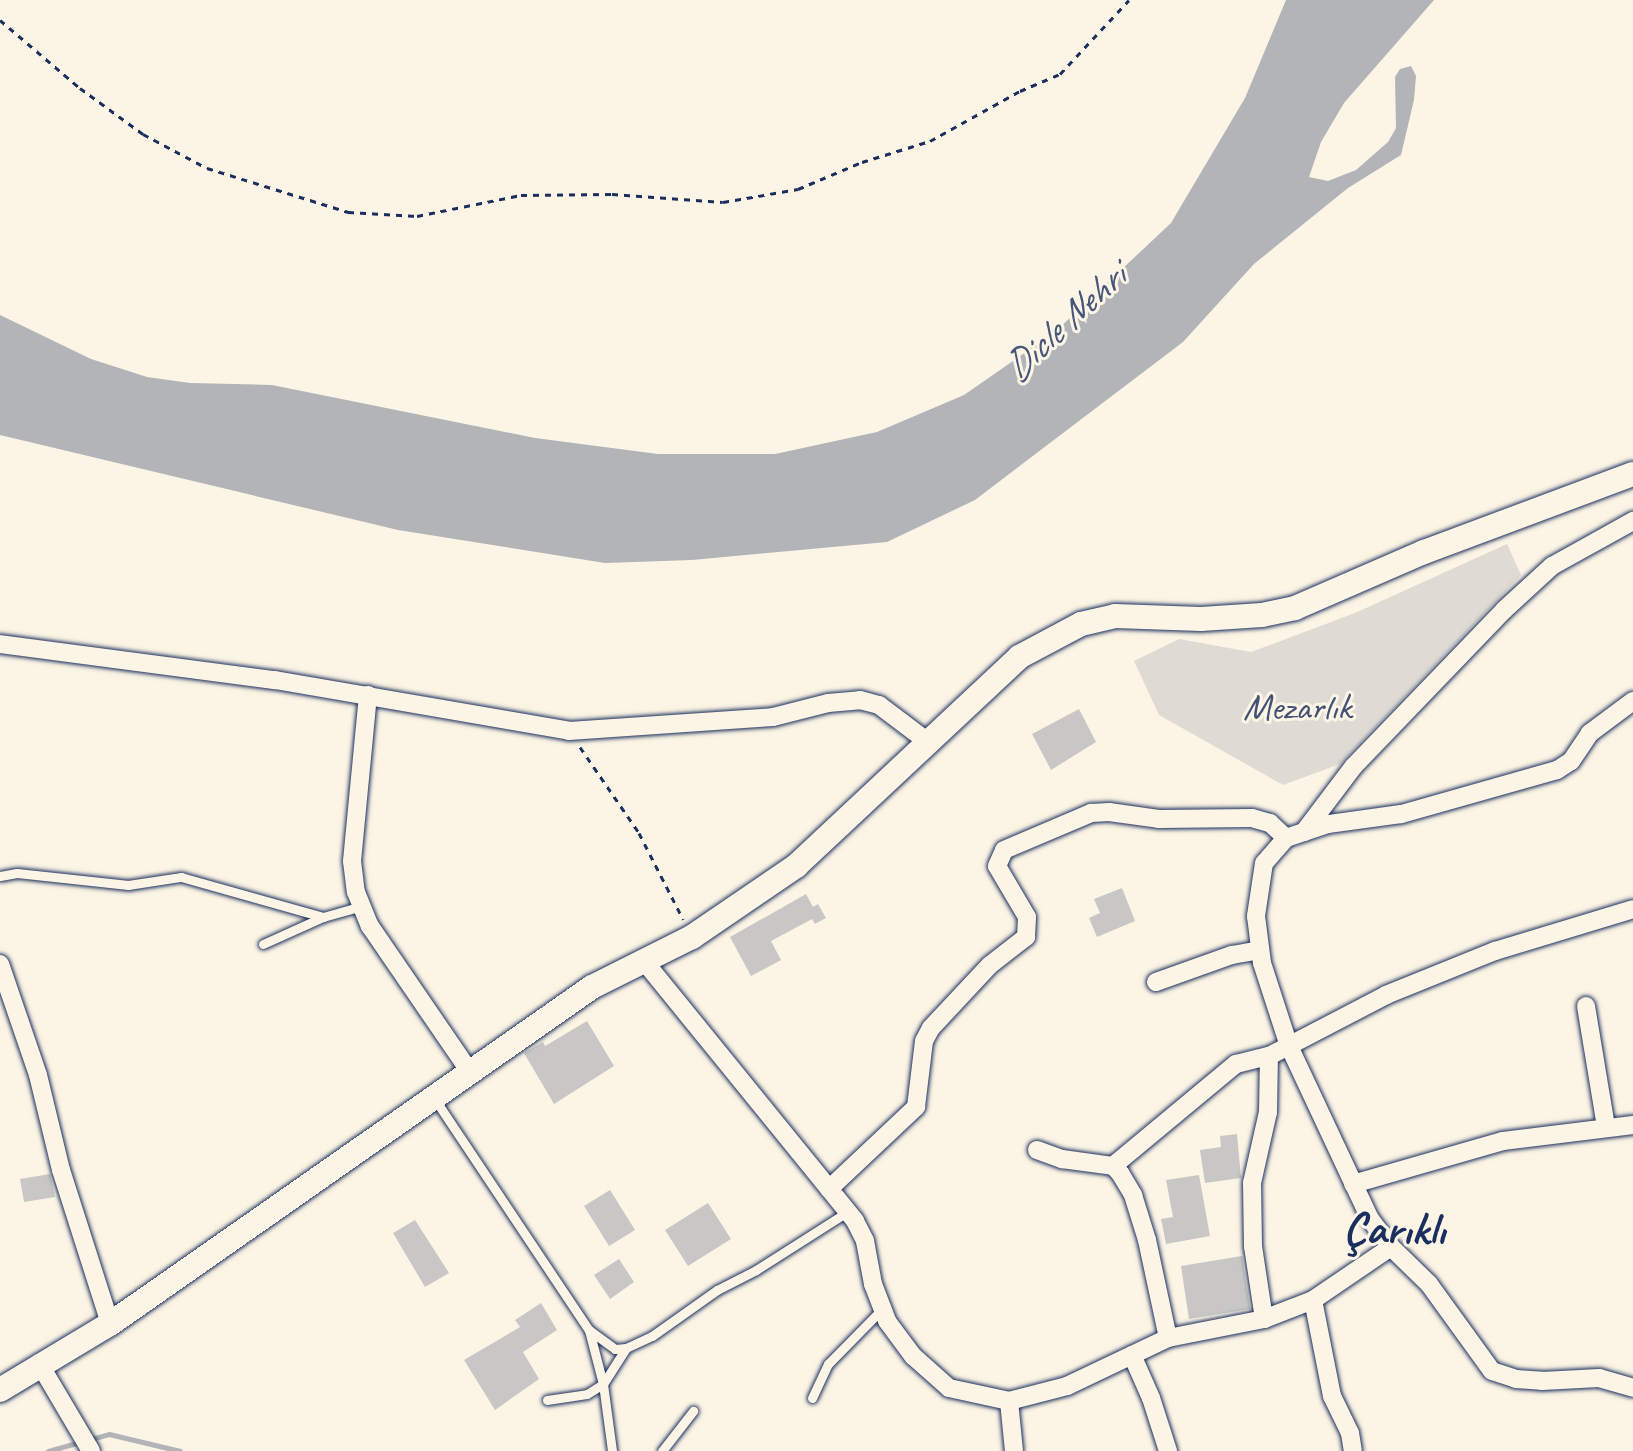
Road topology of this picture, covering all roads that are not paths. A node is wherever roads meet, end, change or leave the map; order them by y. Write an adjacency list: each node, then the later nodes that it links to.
1 (1633, 474): 6 (street)
2 (1633, 521): 7 (street)
3 (0, 644): 4 (street)
4 (368, 695): 6 (street); 10 (street)
5 (1633, 701): 7 (street)
6 (928, 742): 15 (street)
7 (1304, 832): 8 (street)
8 (1286, 838): 14 (street); 29 (street)
9 (0, 876): 12 (lane)
10 (362, 906): 12 (lane); 22 (street)
11 (1633, 909): 20 (street)
12 (323, 917): 13 (lane)
13 (263, 944)
14 (1260, 950): 17 (street); 20 (street)
15 (644, 961): 22 (street); 29 (street)
16 (0, 964): 19 (street)
17 (1156, 982)
18 (1586, 1006): 25 (street)
19 (6, 1007): 35 (street)
20 (1289, 1046): 21 (street); 28 (street)
21 (1269, 1056): 27 (street); 34 (street)
22 (470, 1072): 23 (street)
23 (434, 1098): 35 (street); 36 (lane)
24 (1633, 1125): 25 (street)
25 (1606, 1127): 28 (street)
26 (1037, 1150): 27 (street)
27 (1113, 1166): 37 (street)
28 (1353, 1184): 31 (street)
29 (829, 1189): 30 (street)
30 (847, 1212): 33 (street); 38 (lane)
31 (1391, 1247): 32 (street); 42 (street)
32 (1313, 1300): 34 (street); 53 (street)
33 (882, 1309): 44 (lane); 46 (street)
34 (1264, 1319): 37 (street)
35 (110, 1324): 40 (street)
36 (589, 1330): 38 (lane); 41 (lane)
37 (1168, 1338): 39 (street)
38 (626, 1348): 41 (lane)
39 (1132, 1355): 46 (street); 52 (street)
40 (39, 1363): 43 (street); 48 (street)
41 (603, 1384): 45 (lane); 49 (lane)
42 (1633, 1388)
43 (0, 1390)
44 (812, 1398)
45 (547, 1400)
46 (1009, 1401): 51 (street)
47 (693, 1411): 50 (lane)
48 (91, 1451)
49 (612, 1451)
50 (662, 1451)
51 (1014, 1451)
52 (1168, 1451)
53 (1353, 1451)

